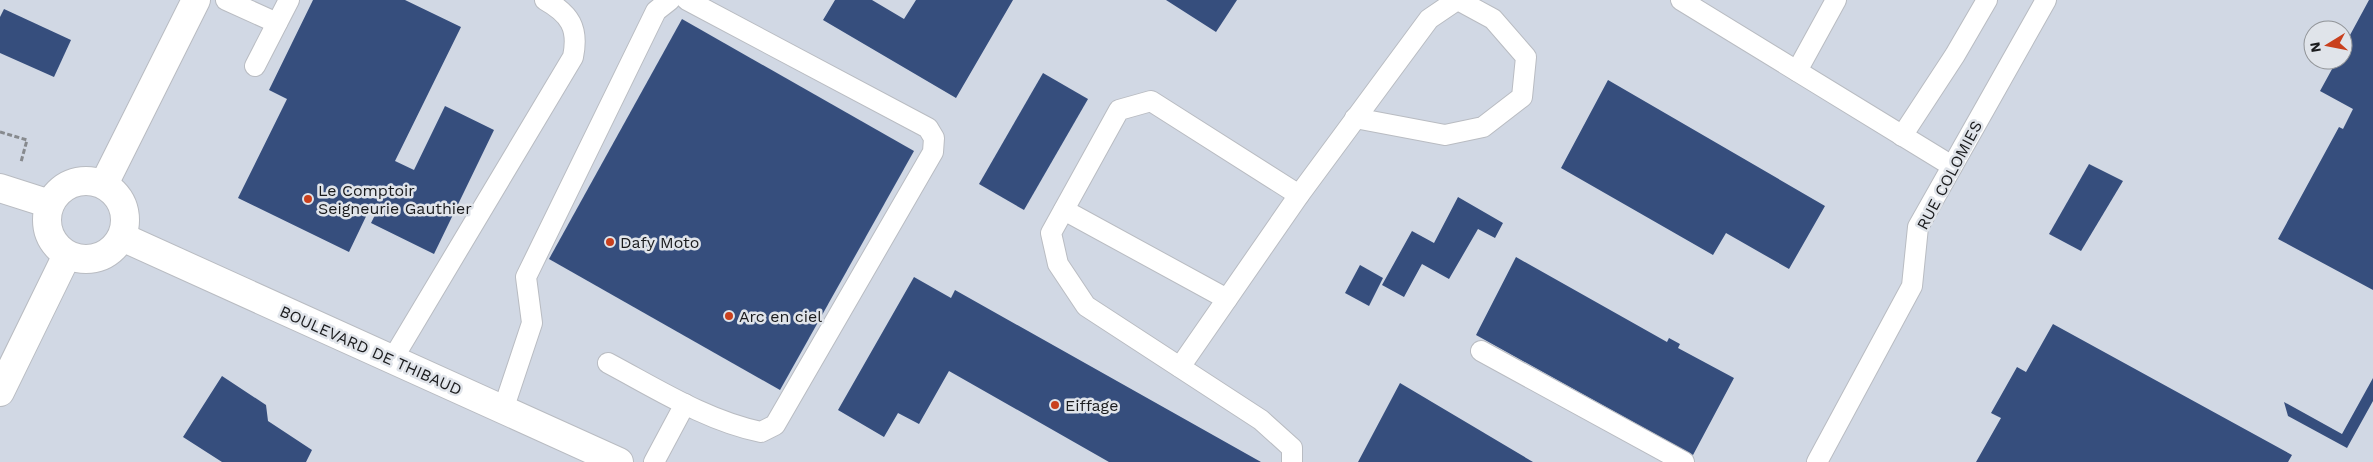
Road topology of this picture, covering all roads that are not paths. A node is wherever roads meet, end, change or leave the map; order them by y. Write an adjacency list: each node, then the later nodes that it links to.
1 (196, 0): 18 (street)
2 (226, 0): 12 (lane)
3 (289, 0): 12 (lane)
4 (545, 0): 27 (lane)
5 (670, 0): 32 (lane)
6 (687, 0): 31 (lane)
7 (1457, 0): 15 (lane); 15 (lane)
8 (1681, 0): 14 (lane)
9 (1836, 0): 14 (lane)
10 (1987, 0): 16 (lane)
11 (2046, 0): 17 (lane, RUE COLOMIES)
12 (277, 23): 13 (lane)
13 (255, 66)
14 (1796, 71): 16 (lane)
15 (1355, 118): 20 (lane)
16 (1902, 136): 17 (lane)
17 (1952, 166): 37 (lane, RUE COLOMIES)
18 (104, 184): 21 (street); 23 (street)
19 (6, 190): 21 (street)
20 (1299, 195): 22 (lane); 25 (lane)
21 (50, 204): 24 (street)
22 (1064, 210): 25 (lane); 29 (lane)
23 (122, 238): 24 (street); 27 (street, BOULEVARD DE THIBAUD)
24 (67, 255): 30 (street)
25 (1227, 299): 29 (lane)
26 (1481, 351): 36 (lane)
27 (392, 360): 32 (street, BOULEVARD DE THIBAUD)
28 (608, 363): 31 (lane)
29 (1180, 367): 35 (lane)
30 (0, 392)
31 (685, 404): 34 (lane)
32 (503, 410): 33 (street, BOULEVARD DE THIBAUD)
33 (619, 462)
34 (654, 462)
35 (1292, 462)
36 (1684, 462)
37 (1817, 462)

